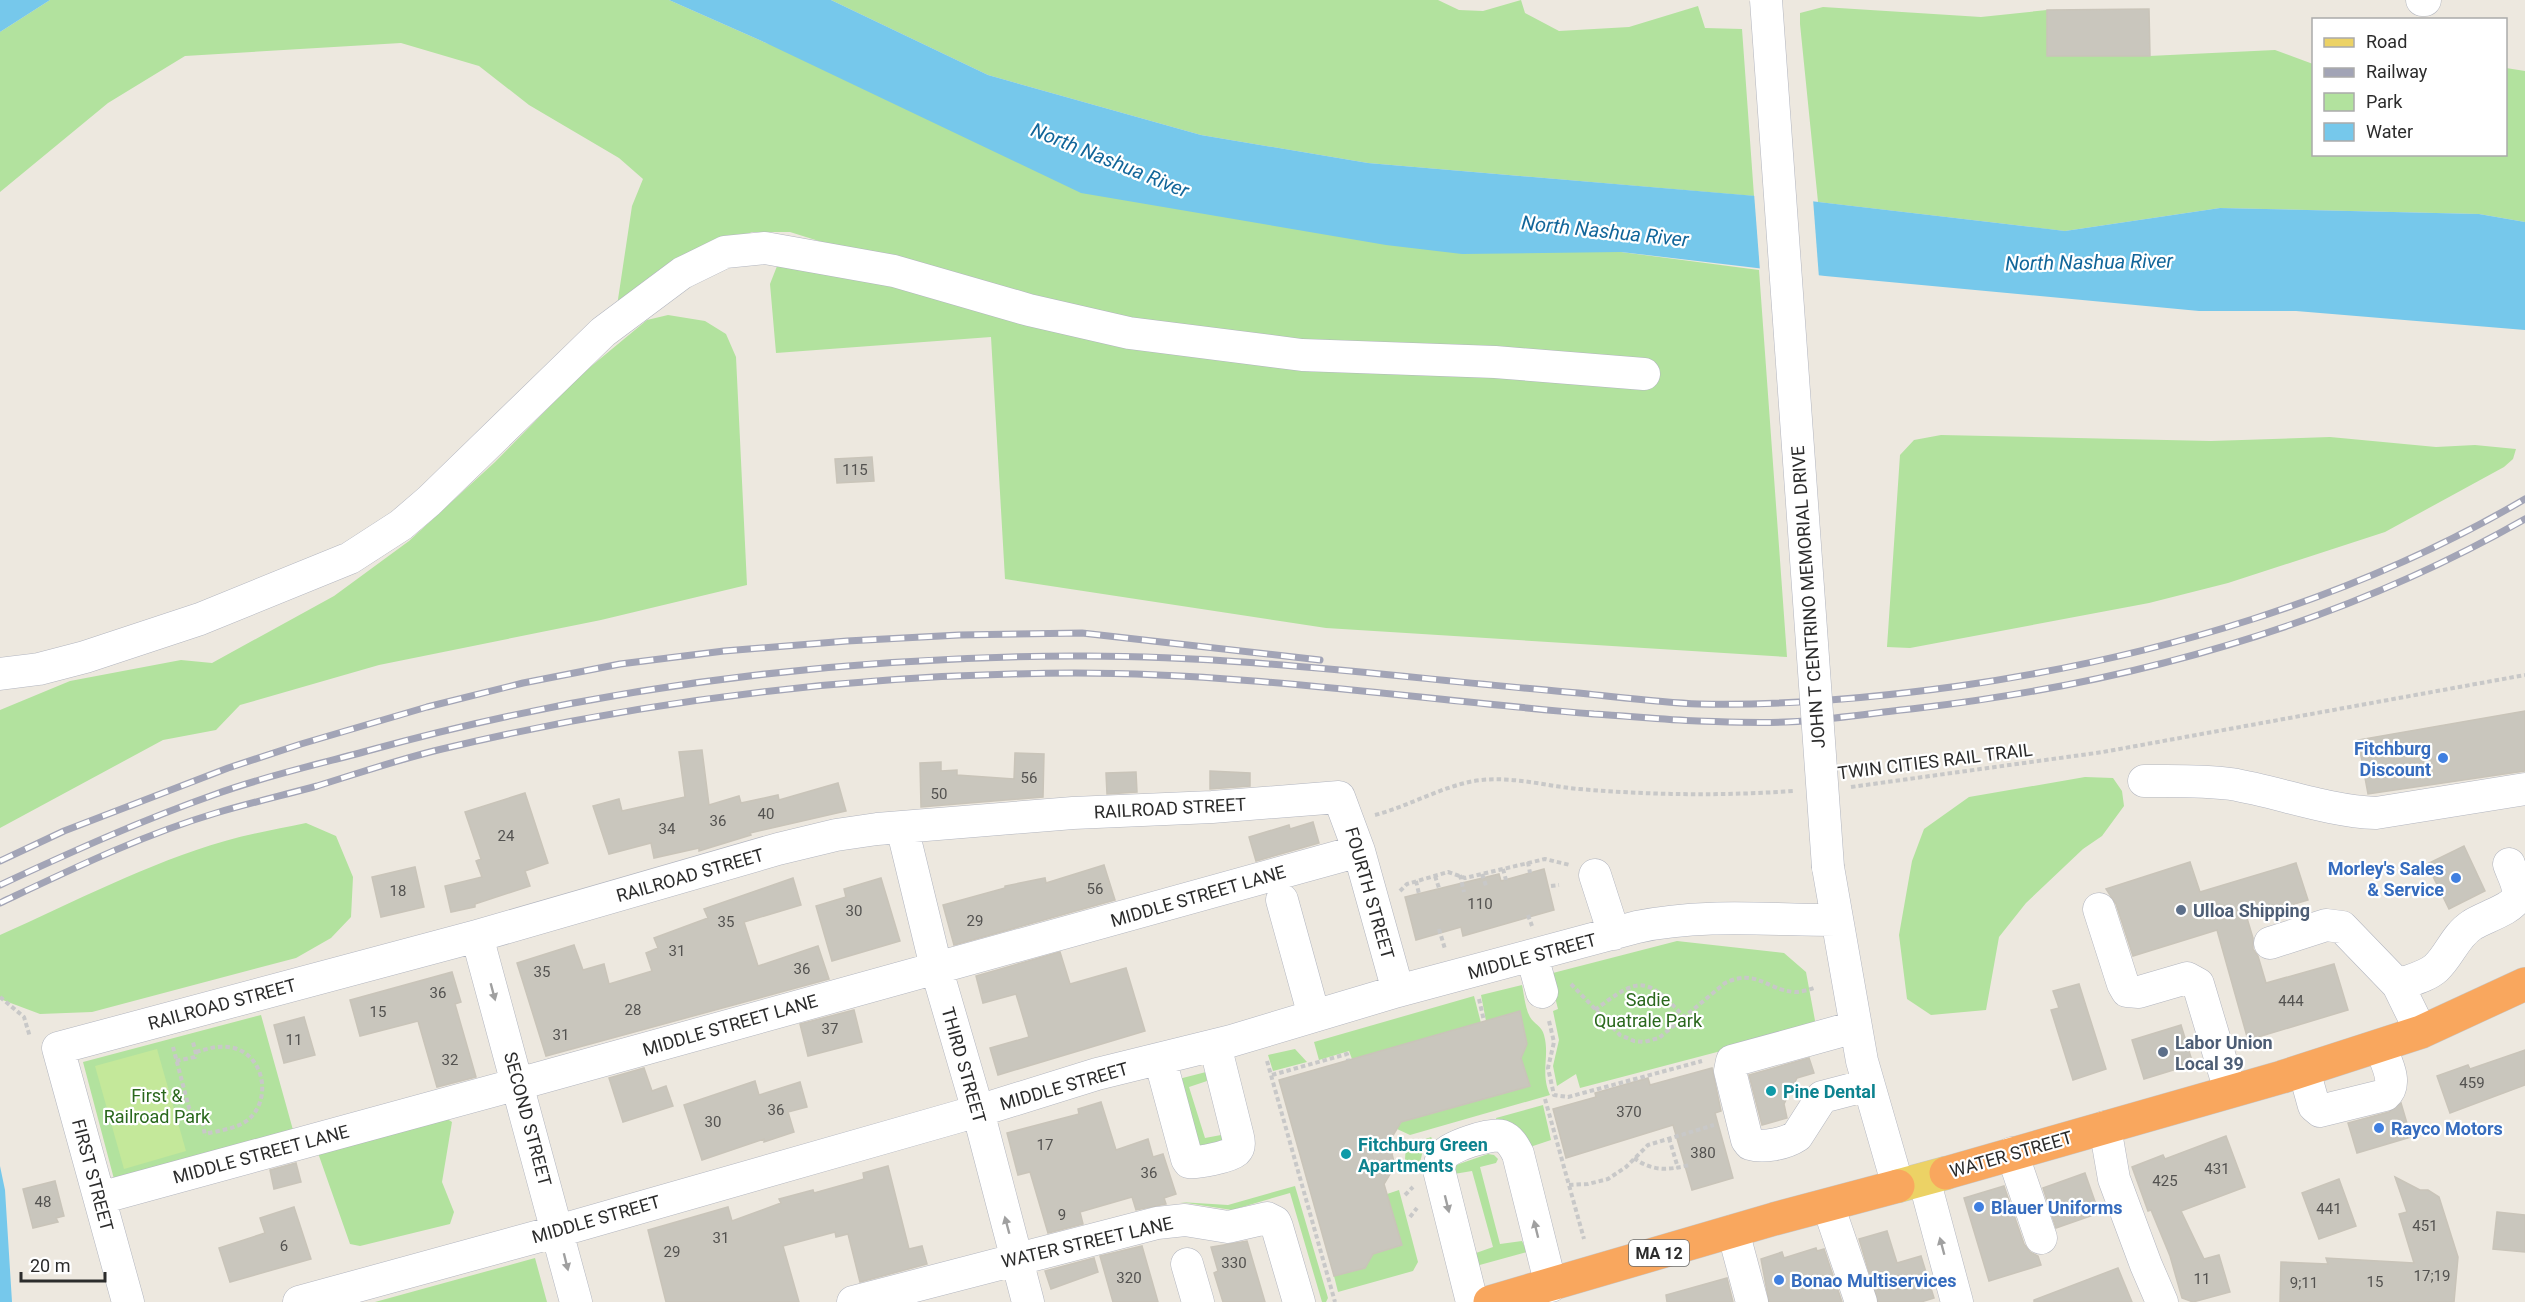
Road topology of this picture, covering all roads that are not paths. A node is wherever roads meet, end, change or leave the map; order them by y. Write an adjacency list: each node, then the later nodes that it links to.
1 (1766, 0): 12 (street, JOHN T CENTRINO MEMORIAL DRIVE, bridge)
2 (1644, 374): 3 (street)
3 (0, 674)
4 (2144, 781): 5 (street)
5 (2525, 789)
6 (1349, 823): 7 (street, RAILROAD STREET); 17 (street, MIDDLE STREET LANE); 20 (street, FOURTH STREET)
7 (902, 827): 14 (street, RAILROAD STREET); 17 (street, THIRD STREET)
8 (2508, 864): 19 (street)
9 (1595, 875): 13 (street)
10 (1281, 900): 22 (street)
11 (2099, 909): 32 (street)
12 (1836, 920): 13 (street, MIDDLE STREET); 23 (street, JOHN T CENTRINO MEMORIAL DRIVE)
13 (1614, 934): 16 (street, MIDDLE STREET)
14 (477, 936): 27 (street, RAILROAD STREET); 30 (street, SECOND STREET, one-way to 30)
15 (2270, 943): 19 (street)
16 (1532, 956): 20 (street, MIDDLE STREET); 21 (street)
17 (936, 967): 30 (street, MIDDLE STREET LANE); 33 (street, THIRD STREET)
18 (2525, 984): 24 (highway, WATER STREET / MA 12)
19 (2398, 985): 24 (street)
20 (1398, 991): 22 (street, MIDDLE STREET)
21 (1551, 996)
22 (1314, 1016): 25 (street, MIDDLE STREET)
23 (1856, 1027): 31 (street, JOHN T CENTRINO MEMORIAL DRIVE); 31 (street)
24 (2421, 1032): 26 (highway, WATER STREET / MA 12)
25 (1215, 1045): 28 (street, MIDDLE STREET); 28 (street)
26 (2380, 1046): 29 (highway, WATER STREET / MA 12); 29 (street)
27 (45, 1048): 37 (street, FIRST STREET)
28 (1160, 1059): 33 (street, MIDDLE STREET)
29 (2304, 1070): 32 (highway, WATER STREET / MA 12)
30 (518, 1084): 37 (street, MIDDLE STREET LANE); 39 (street, SECOND STREET)
31 (1868, 1084): 36 (street, JOHN T CENTRINO MEMORIAL DRIVE)
32 (2230, 1091): 34 (highway, WATER STREET / MA 12)
33 (978, 1111): 39 (street, MIDDLE STREET); 42 (street, THIRD STREET, one-way to 33)
34 (2105, 1127): 35 (highway, WATER STREET / MA 12); 57 (street)
35 (2012, 1153): 36 (highway, WATER STREET / MA 12); 41 (street)
36 (1923, 1179): 38 (highway, WATER STREET / MA 12); 56 (street, JOHN T CENTRINO MEMORIAL DRIVE, one-way to 36)
37 (100, 1198): 46 (street, FIRST STREET)
38 (1827, 1205): 40 (highway, WATER STREET / MA 12); 55 (street)
39 (558, 1231): 47 (street, MIDDLE STREET); 48 (street, SECOND STREET, one-way to 48)
40 (1733, 1231): 44 (highway, WATER STREET / MA 12); 54 (street)
41 (2041, 1238)
42 (1016, 1259): 45 (street, WATER STREET LANE); 49 (street, THIRD STREET); 51 (street, WATER STREET LANE)
43 (1187, 1264): 50 (street)
44 (1551, 1286): 52 (street, one-way to 52); 53 (highway, WATER STREET / MA 12)
45 (870, 1300)
46 (128, 1302)
47 (298, 1302)
48 (576, 1302)
49 (1028, 1302)
50 (1198, 1302)
51 (1299, 1302)
52 (1472, 1302)
53 (1490, 1302)
54 (1752, 1302)
55 (1861, 1302)
56 (1958, 1302)
57 (2162, 1302)

